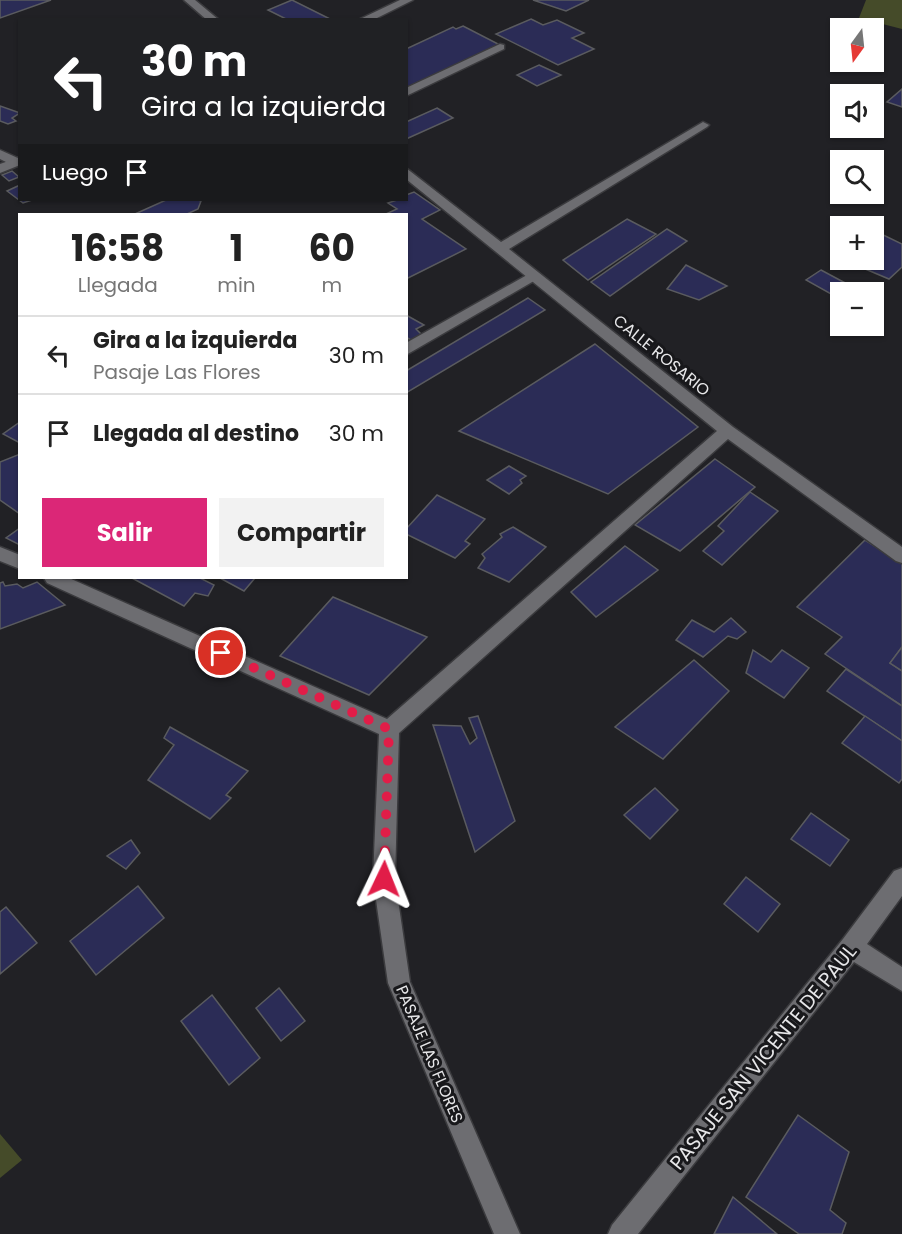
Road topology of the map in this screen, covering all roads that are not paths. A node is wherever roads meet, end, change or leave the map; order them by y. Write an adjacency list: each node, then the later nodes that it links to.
1 (189, 0): 3 (street)
2 (408, 0): 4 (street)
3 (212, 18)
4 (368, 18)
5 (500, 47): 6 (street)
6 (408, 92)
7 (703, 125): 12 (street)
8 (0, 154): 9 (street)
9 (18, 161): 10 (street)
10 (0, 169)
11 (408, 174): 12 (street, CALLE ROSARIO)
12 (501, 248): 13 (street, CALLE ROSARIO)
13 (534, 275): 14 (street); 15 (street, CALLE ROSARIO)
14 (408, 349)
15 (727, 431): 17 (street, CALLE ROSARIO); 20 (street)
16 (0, 554): 18 (street)
17 (902, 556)
18 (18, 561)
19 (55, 579): 20 (street)
20 (389, 729): 24 (street, PASAJE LAS FLORES)
21 (902, 878): 22 (street, PASAJE SAN VICENTE DE PAUL)
22 (851, 947): 23 (street); 25 (street, PASAJE SAN VICENTE DE PAUL)
23 (902, 980)
24 (507, 1234)
25 (621, 1234)

